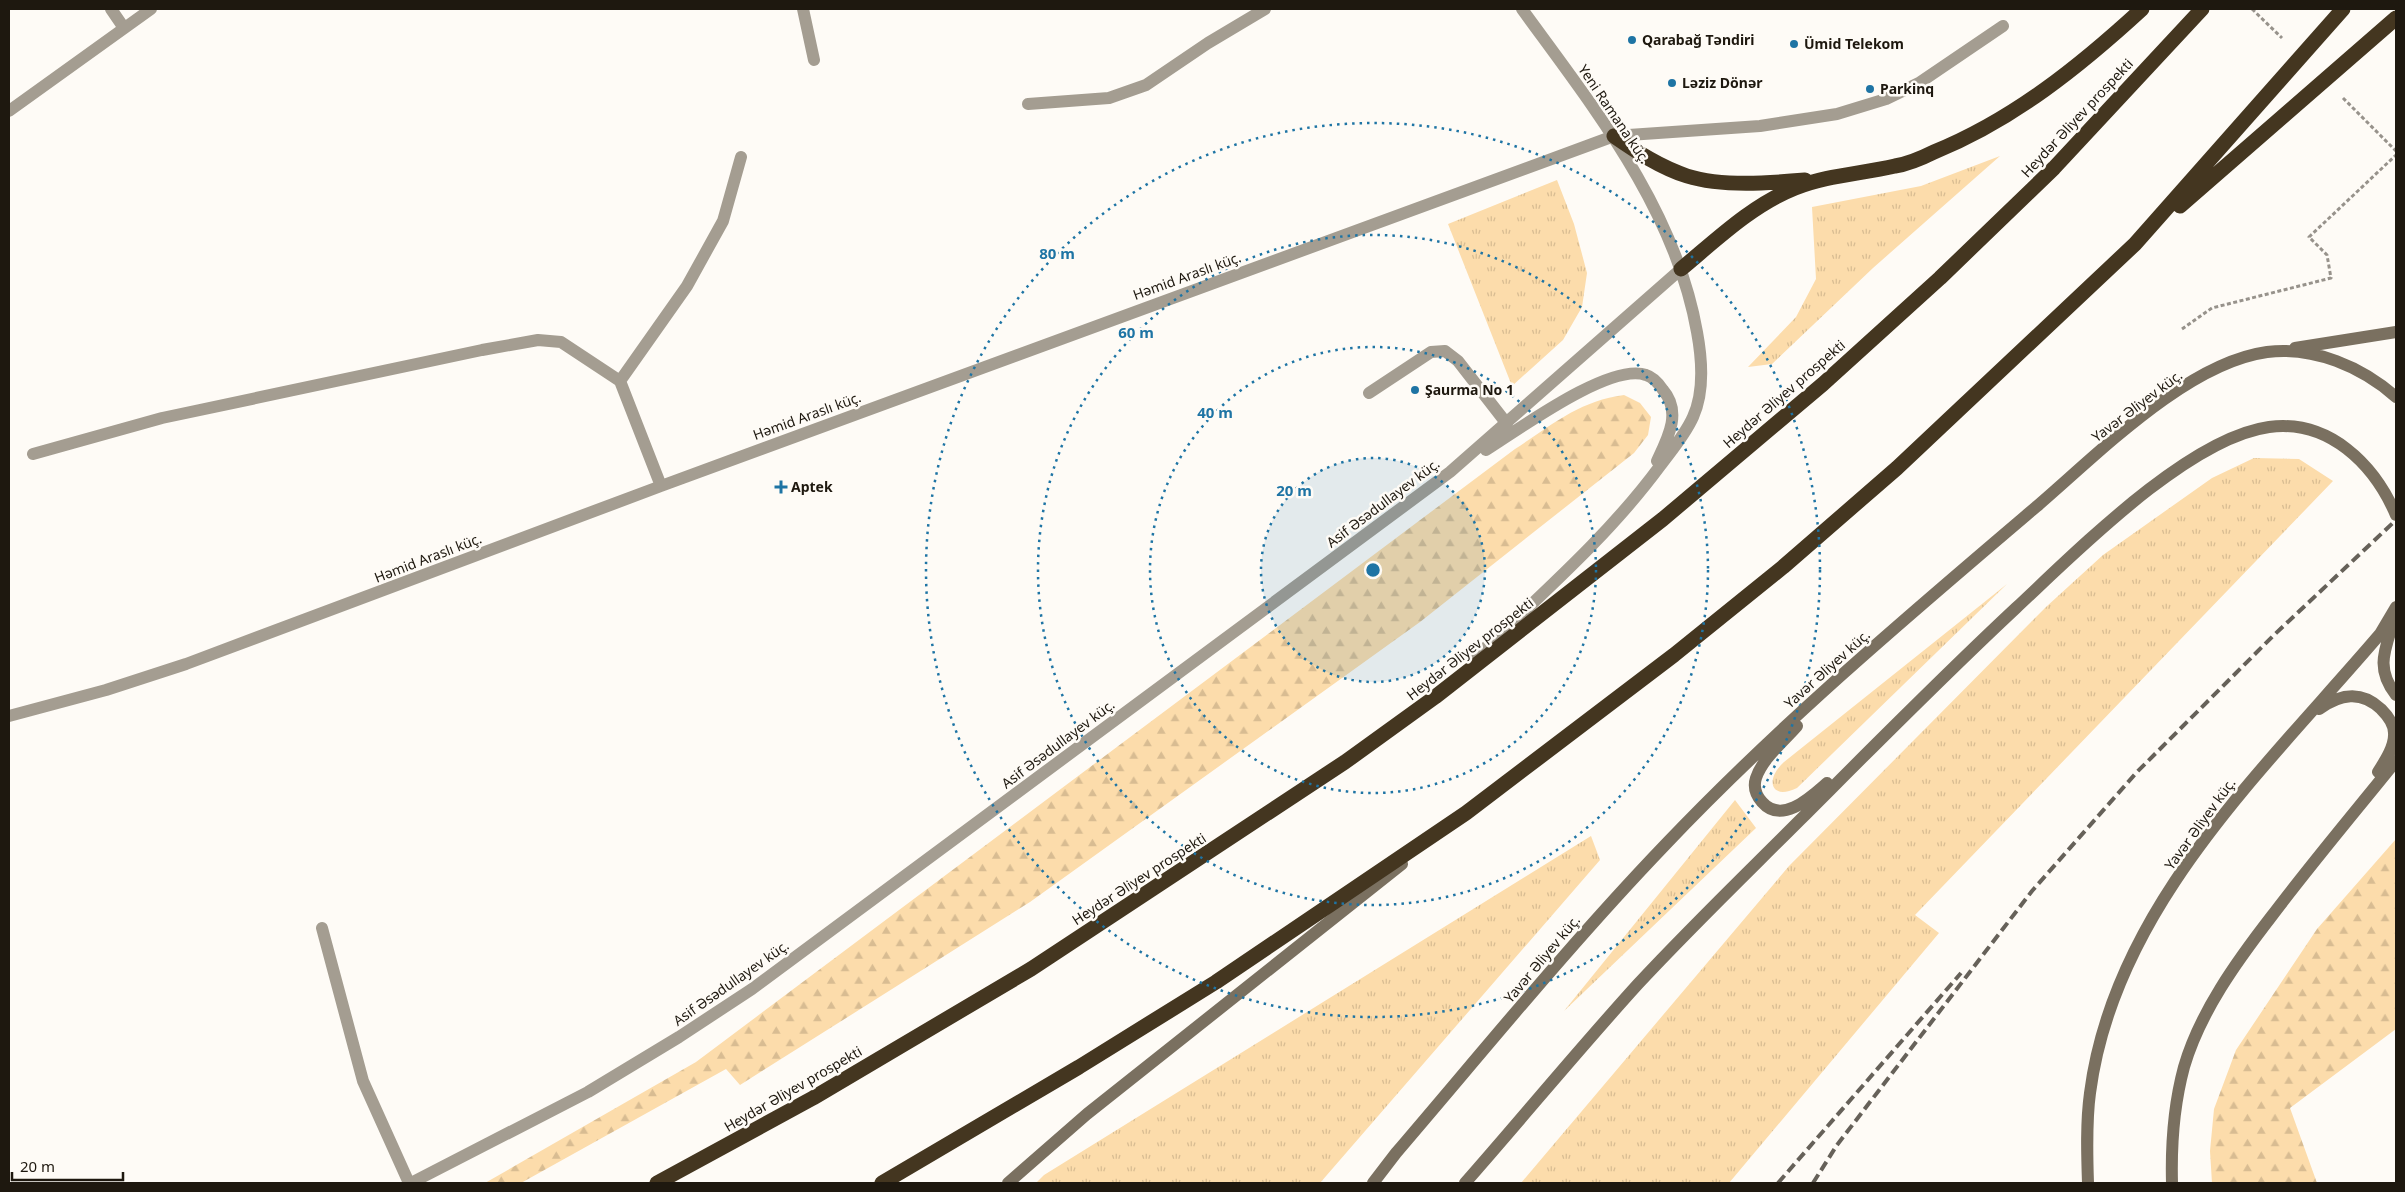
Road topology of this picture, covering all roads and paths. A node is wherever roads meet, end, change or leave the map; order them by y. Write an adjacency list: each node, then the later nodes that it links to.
1 (111, 9): 11 (street)
2 (151, 9): 11 (street)
3 (803, 9): 12 (street)
4 (1265, 9): 13 (street)
5 (1522, 9): 15 (street, Yeni Ramana küç.)
6 (2142, 9): 18 (highway)
7 (2202, 9): 37 (highway, Heydər Əliyev prospekti)
8 (2343, 9): 19 (highway)
9 (2396, 18): 19 (highway)
10 (2003, 26): 15 (street, Həmid Araslı küç.)
11 (124, 28): 14 (street)
12 (814, 60)
13 (1028, 104)
14 (9, 111)
15 (1614, 136): 18 (highway); 20 (street, Yeni Ramana küç.); 30 (street, Həmid Araslı küç.)
16 (2396, 155): 21 (path)
17 (741, 157): 24 (street)
18 (1832, 177): 20 (highway)
19 (2135, 244): 42 (highway)
20 (1681, 270): 27 (street, Asif Əsədullayev küç.); 31 (street, Yeni Ramana küç.)
21 (2182, 329)
22 (2396, 332): 23 (main road)
23 (2268, 352): 26 (main road, Yavər Əliyev küç.); 35 (main road, Yavər Əliyev küç.)
24 (620, 381): 28 (street); 30 (street)
25 (1369, 393): 27 (street)
26 (2396, 398)
27 (1507, 424): 29 (street, Asif Əsədullayev küç.)
28 (33, 454)
29 (1450, 472): 31 (street); 46 (street, Asif Əsədullayev küç.)
30 (661, 486): 38 (street, Həmid Araslı küç.)
31 (1643, 489): 37 (street)
32 (2396, 515): 39 (main road)
33 (2396, 608): 41 (main road, Yavər Əliyev küç.)
34 (2396, 615): 36 (main road)
35 (1843, 674): 39 (main road); 45 (main road, Yavər Əliyev küç.)
36 (2396, 695)
37 (1435, 697): 47 (highway, Heydər Əliyev prospekti)
38 (9, 716)
39 (1904, 716): 52 (main road)
40 (2396, 760): 43 (main road)
41 (2257, 773): 43 (main road); 53 (main road, Yavər Əliyev küç.)
42 (1466, 813): 48 (highway); 49 (main road)
43 (2343, 827): 54 (main road)
44 (322, 928): 46 (street)
45 (1396, 1153): 50 (main road); 51 (main road, Yavər Əliyev küç.)
46 (410, 1183)
47 (658, 1183)
48 (882, 1183)
49 (1008, 1183)
50 (1366, 1183)
51 (1373, 1183)
52 (1465, 1183)
53 (2088, 1183)
54 (2172, 1183)

